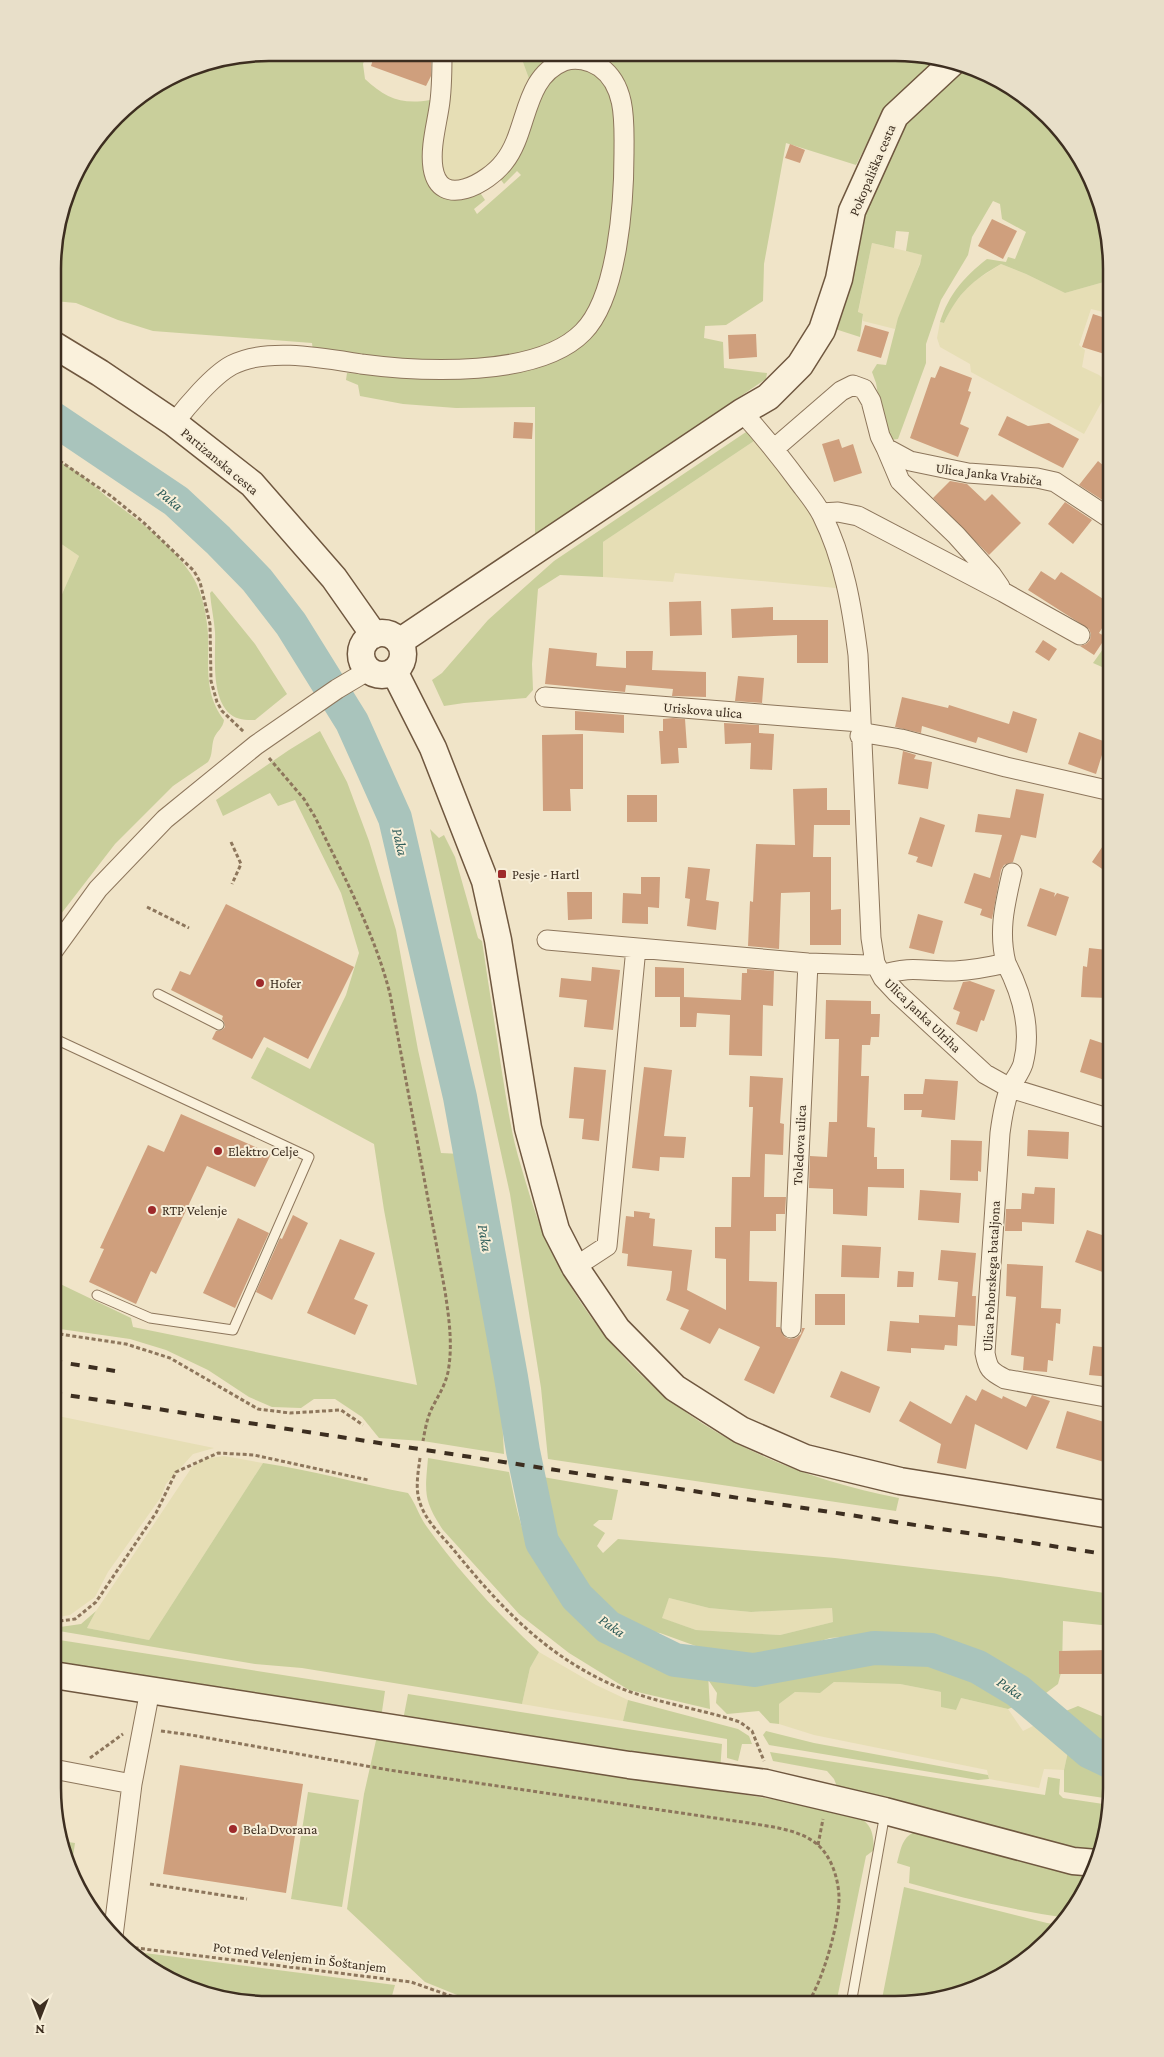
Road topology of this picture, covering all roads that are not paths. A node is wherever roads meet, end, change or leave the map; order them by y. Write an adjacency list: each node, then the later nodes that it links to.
1 (442, 61): 2 (street)
2 (565, 61)
3 (587, 61): 7 (street)
4 (947, 68): 6 (street, Pokopališka cesta)
5 (61, 349): 7 (street, Partizanska cesta)
6 (742, 412): 8 (street); 15 (street, Pokopališka cesta)
7 (174, 423): 13 (street, Partizanska cesta)
8 (775, 448): 9 (street); 10 (street)
9 (886, 448): 11 (street, Ulica Janka Vrabiča); 12 (street)
10 (821, 513): 12 (street); 19 (street)
11 (1103, 514)
12 (1003, 592): 14 (street)
13 (374, 635): 15 (street); 17 (street)
14 (1080, 635)
15 (399, 642): 16 (street)
16 (394, 671): 17 (street); 33 (street)
17 (358, 676): 23 (street)
18 (546, 697): 19 (street, Uriskova ulica)
19 (860, 729): 20 (street, Uriskova ulica); 27 (street)
20 (1103, 789)
21 (1012, 873): 26 (street, Ulica Pohorskega bataljona)
22 (546, 940): 24 (street, Ulica Janka Ulriha)
23 (61, 941)
24 (636, 948): 25 (street, Ulica Janka Ulriha); 33 (street)
25 (808, 963): 27 (street, Ulica Janka Ulriha); 35 (street, Toledova ulica)
26 (1006, 963): 27 (street); 31 (street, Ulica Pohorskega bataljona)
27 (878, 969): 31 (street, Ulica Janka Ulriha)
28 (158, 994): 29 (lane)
29 (219, 1025)
30 (61, 1042): 34 (lane)
31 (1010, 1088): 32 (street, Ulica Janka Ulriha); 36 (street, Ulica Pohorskega bataljona)
32 (1103, 1117)
33 (575, 1267): 37 (street)
34 (97, 1295)
35 (792, 1328)
36 (1103, 1397)
37 (1103, 1514)
38 (61, 1676): 39 (street)
39 (150, 1690): 41 (street); 42 (street)
40 (61, 1771): 41 (street)
41 (132, 1784): 44 (street)
42 (885, 1811): 43 (street); 45 (lane)
43 (1089, 1862)
44 (114, 1926)
45 (852, 1996)

